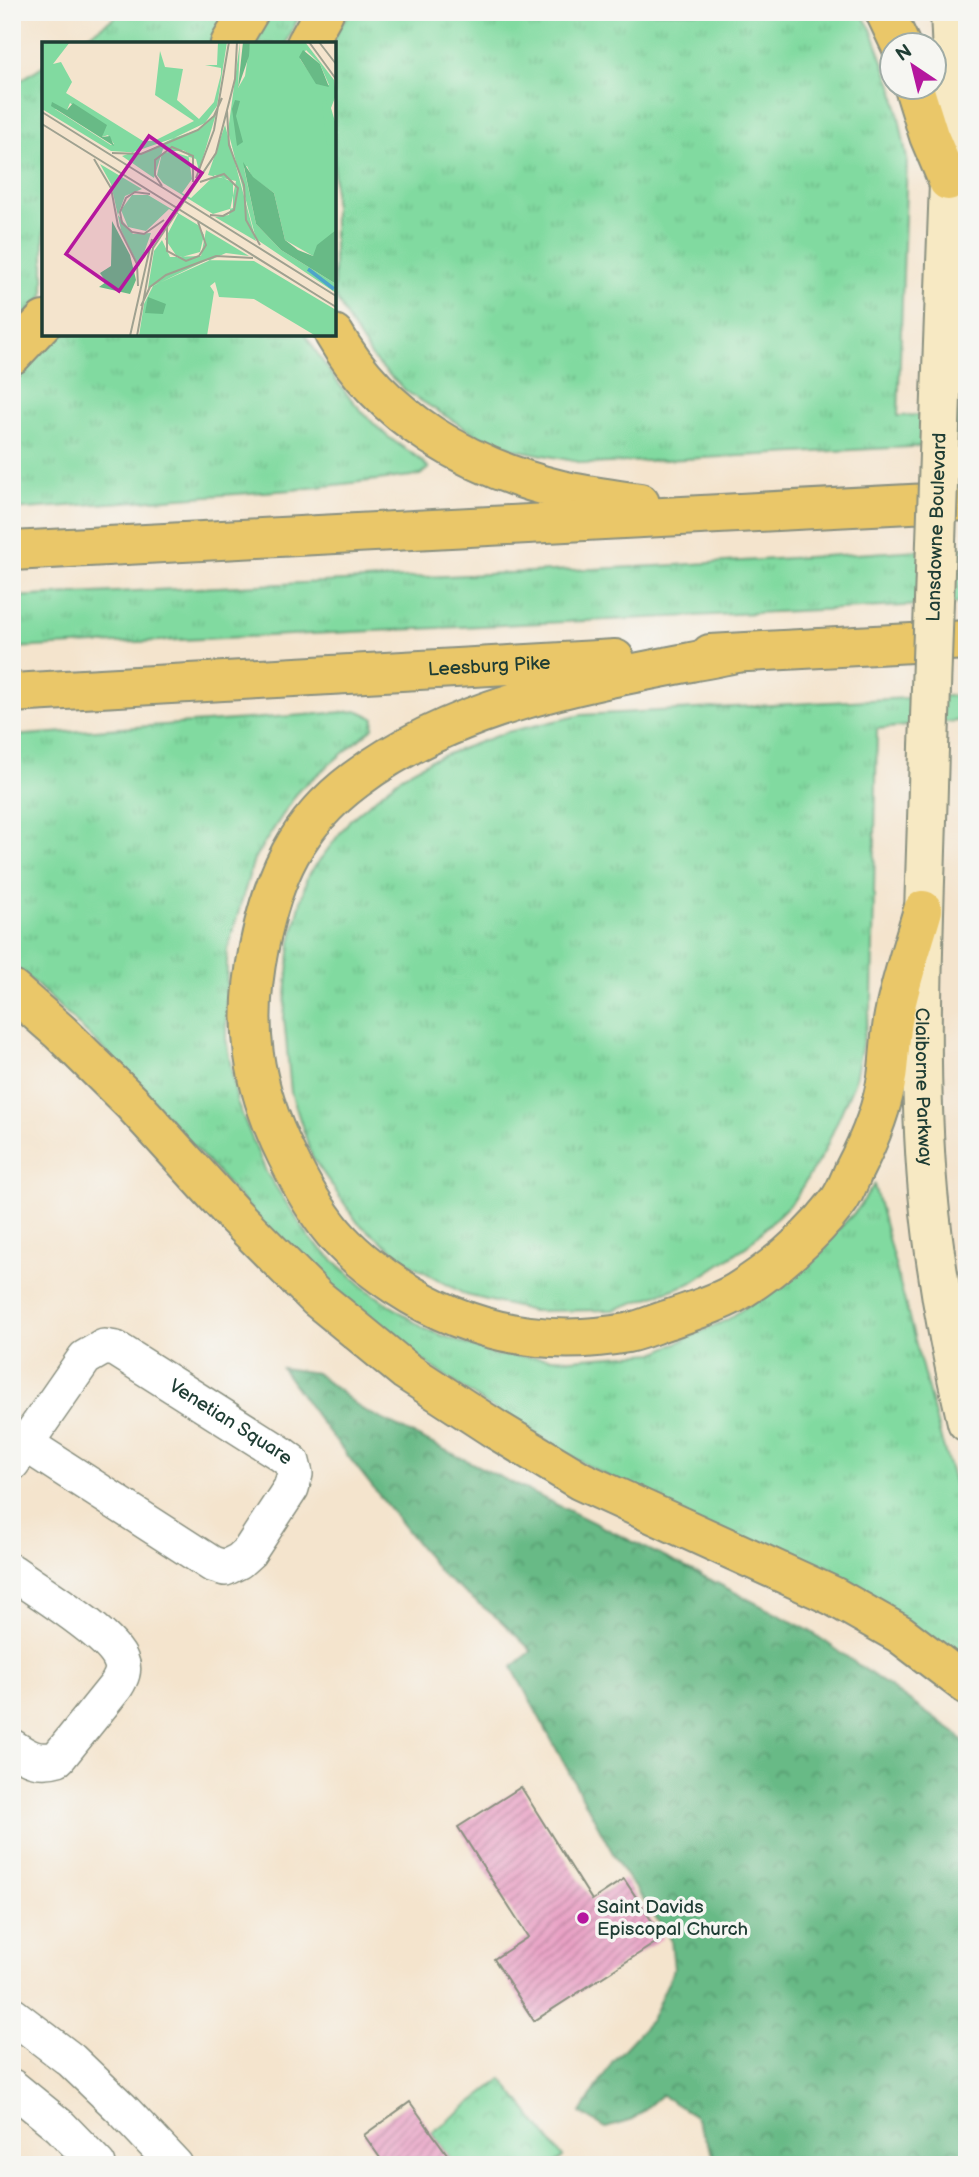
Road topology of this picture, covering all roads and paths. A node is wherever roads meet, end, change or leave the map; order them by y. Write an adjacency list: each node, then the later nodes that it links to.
1 (249, 12): 6 (highway)
2 (324, 12): 7 (highway)
3 (885, 12): 5 (highway)
4 (950, 12): 9 (main road, Lansdowne Boulevard)
5 (894, 32)
6 (231, 42)
7 (307, 42)
8 (918, 102): 9 (highway)
9 (948, 181): 19 (main road, Lansdowne Boulevard, bridge)
10 (42, 323): 12 (highway)
11 (335, 336): 14 (highway)
12 (12, 355)
13 (967, 501): 14 (highway)
14 (711, 515): 15 (highway)
15 (12, 551)
16 (967, 640): 17 (highway, Leesburg Pike)
17 (737, 653): 18 (highway, Leesburg Pike); 20 (highway)
18 (12, 693)
19 (929, 747): 20 (main road, Claiborne Parkway)
20 (923, 911): 22 (main road, Claiborne Parkway)
21 (12, 990): 25 (highway)
22 (967, 1422)
23 (19, 1453): 23 (street, Venetian Square)
24 (12, 1572): 26 (street)
25 (967, 1685)
26 (12, 1747)
27 (12, 2015): 30 (street)
28 (12, 2087): 29 (street)
29 (98, 2165)
30 (175, 2165)

